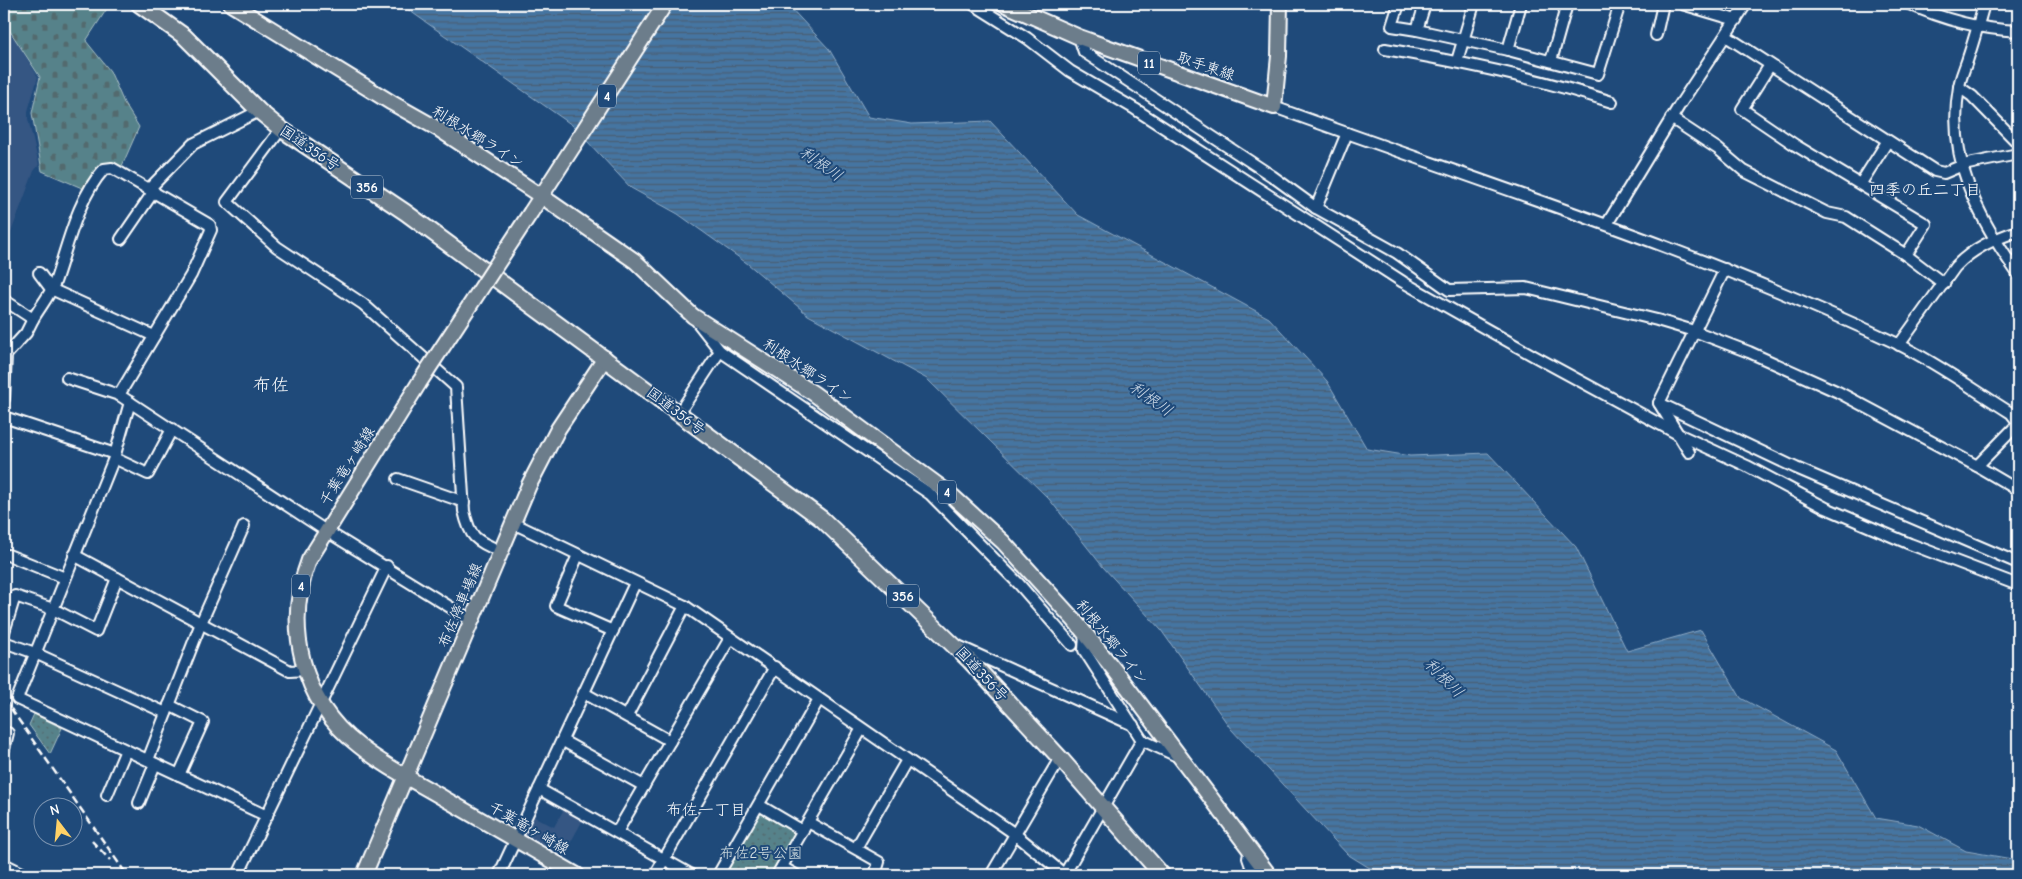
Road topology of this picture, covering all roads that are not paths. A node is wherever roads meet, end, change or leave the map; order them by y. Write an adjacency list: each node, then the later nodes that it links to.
1 (139, 4): 36 (highway, 国道356号 / 356)
2 (231, 4): 46 (main road, 利根水郷ライン)
3 (664, 4): 46 (main road, 千葉竜ヶ崎線 / 4)
4 (973, 4): 76 (street)
5 (1004, 4): 18 (main road, 取手東線 / 11)
6 (1280, 4): 35 (main road)
7 (1399, 4): 22 (street)
8 (1425, 4): 22 (street)
9 (1474, 4): 27 (street)
10 (1521, 4): 29 (street)
11 (1567, 4): 30 (street)
12 (1620, 4): 30 (street)
13 (1663, 4): 24 (street)
14 (1682, 4): 19 (street)
15 (1746, 4): 20 (street)
16 (1909, 4): 21 (street)
17 (1984, 4): 21 (street)
18 (1026, 7): 26 (main road, 取手東線 / 11)
19 (1703, 7): 20 (street)
20 (1736, 20): 25 (street)
21 (1977, 27): 23 (street); 33 (street)
22 (1417, 30): 27 (street)
23 (2018, 32)
24 (1656, 35)
25 (1726, 36): 32 (street); 37 (street)
26 (1079, 37): 35 (main road, 取手東線 / 11); 47 (street)
27 (1463, 40): 29 (street); 31 (street)
28 (1385, 48): 31 (street)
29 (1508, 50): 30 (street)
30 (1551, 61)
31 (1457, 62): 34 (street)
32 (1770, 65): 40 (street); 44 (street)
33 (1959, 87): 41 (street); 43 (street)
34 (1612, 102)
35 (1274, 107): 39 (street)
36 (259, 111): 38 (highway, 国道356号 / 356); 45 (street)
37 (1671, 118): 48 (street); 52 (street)
38 (281, 129): 66 (highway, 国道356号 / 356); 82 (street)
39 (1347, 133): 47 (street); 48 (street)
40 (1887, 142): 43 (street); 44 (street)
41 (2018, 143)
42 (2018, 154): 43 (street)
43 (1963, 165): 51 (street)
44 (1861, 183): 52 (street)
45 (152, 190): 50 (street); 57 (street); 62 (street)
46 (545, 192): 59 (main road, 利根水郷ライン / 4); 85 (main road, 千葉竜ヶ崎線 / 4, bridge)
47 (1316, 208): 61 (street)
48 (1607, 224): 53 (street)
49 (2018, 231): 51 (street)
50 (121, 239)
51 (1994, 240): 55 (street); 56 (street)
52 (1906, 255): 56 (street)
53 (1725, 269): 61 (street); 63 (street)
54 (39, 273): 57 (street)
55 (2018, 274)
56 (1944, 284): 63 (street)
57 (51, 289): 60 (street); 62 (street)
58 (4, 300): 60 (street)
59 (693, 316): 64 (street); 65 (main road, 利根水郷ライン / 4)
60 (33, 319): 69 (street)
61 (1694, 332): 71 (street); 79 (street)
62 (154, 336): 68 (street)
63 (1900, 345): 74 (street)
64 (720, 351): 65 (street); 72 (street); 106 (street)
65 (751, 352): 102 (main road, 利根水郷ライン / 4)
66 (605, 358): 72 (highway, 国道356号 / 356); 83 (main road, 布佐停車場線)
67 (67, 378): 68 (street)
68 (118, 395): 70 (street)
69 (4, 399)
70 (130, 402): 75 (street); 78 (street)
71 (1659, 402): 76 (street); 90 (street)
72 (679, 413): 105 (highway, 国道356号 / 356)
73 (4, 417): 78 (street)
74 (2018, 423): 79 (street)
75 (172, 429): 78 (street); 85 (street)
76 (1678, 434): 77 (street); 95 (street)
77 (1689, 452)
78 (115, 456): 88 (street)
79 (1978, 466): 81 (street)
80 (398, 478): 82 (street)
81 (2018, 490)
82 (464, 502): 86 (street)
83 (513, 523): 86 (main road, 布佐停車場線); 89 (street)
84 (244, 526): 99 (street)
85 (325, 530): 91 (street); 109 (main road, 千葉竜ヶ崎線 / 4)
86 (500, 551): 98 (main road, 布佐停車場線)
87 (8, 555): 92 (street)
88 (74, 555): 92 (street); 93 (street)
89 (578, 555): 94 (street); 100 (street)
90 (2018, 563)
91 (387, 566): 98 (street); 112 (street)
92 (64, 578): 97 (street)
93 (117, 578): 97 (street); 99 (street)
94 (635, 583): 96 (street); 100 (street)
95 (2018, 585)
96 (685, 606): 103 (street); 114 (street)
97 (53, 609): 101 (street); 107 (street)
98 (472, 620): 128 (main road, 布佐停車場線)
99 (201, 623): 109 (street); 113 (street)
100 (613, 631): 110 (street)
101 (4, 632)
102 (1085, 633): 115 (street); 124 (main road, 利根水郷ライン / 4)
103 (730, 638): 108 (street); 120 (street)
104 (4, 642): 107 (street)
105 (953, 643): 115 (street); 123 (highway, 国道356号 / 356)
106 (1072, 644)
107 (35, 653): 113 (street); 122 (street)
108 (775, 667): 111 (street); 142 (street)
109 (305, 670): 112 (main road, 千葉竜ヶ崎線 / 4)
110 (584, 693): 114 (street); 119 (street)
111 (820, 699): 116 (street); 133 (street)
112 (321, 705): 128 (main road, 千葉竜ヶ崎線 / 4); 135 (street)
113 (168, 709): 126 (street); 127 (street)
114 (627, 716): 120 (street)
115 (1133, 725): 118 (street)
116 (861, 730): 125 (street); 136 (street)
117 (8, 733): 121 (street)
118 (1142, 740): 124 (street); 134 (street)
119 (563, 741): 129 (street); 130 (street)
120 (670, 741): 129 (street)
121 (4, 749)
122 (126, 750): 126 (street); 131 (street)
123 (1060, 758): 134 (highway, 国道356号 / 356); 138 (street)
124 (1182, 759): 141 (main road, 利根水郷ライン / 4)
125 (907, 760): 138 (street); 140 (street)
126 (152, 762): 127 (street); 132 (street)
127 (179, 774): 135 (street)
128 (406, 776): 139 (main road, 千葉竜ヶ崎線 / 4); 147 (main road, 布佐停車場線)
129 (644, 786): 137 (street)
130 (540, 789): 137 (street); 139 (street)
131 (107, 795)
132 (139, 803)
133 (759, 805): 136 (street); 152 (street)
134 (1104, 809): 156 (street); 157 (highway, 国道356号 / 356)
135 (267, 816): 146 (street)
136 (806, 826): 140 (street); 144 (street)
137 (618, 832): 142 (street)
138 (1014, 834): 155 (street); 156 (street)
139 (514, 839): 148 (street); 149 (main road, 千葉竜ヶ崎線 / 4)
140 (856, 848): 154 (street)
141 (1250, 850): 158 (street); 159 (main road, 利根水郷ライン / 4)
142 (664, 860): 150 (street); 151 (street)
143 (4, 864): 145 (street)
144 (779, 871): 153 (street)
145 (26, 875)
146 (238, 875)
147 (364, 875)
148 (500, 875)
149 (577, 875)
150 (655, 875)
151 (692, 875)
152 (718, 875)
153 (796, 875)
154 (875, 875)
155 (991, 875)
156 (1065, 875)
157 (1162, 875)
158 (1254, 875)
159 (1269, 875)

